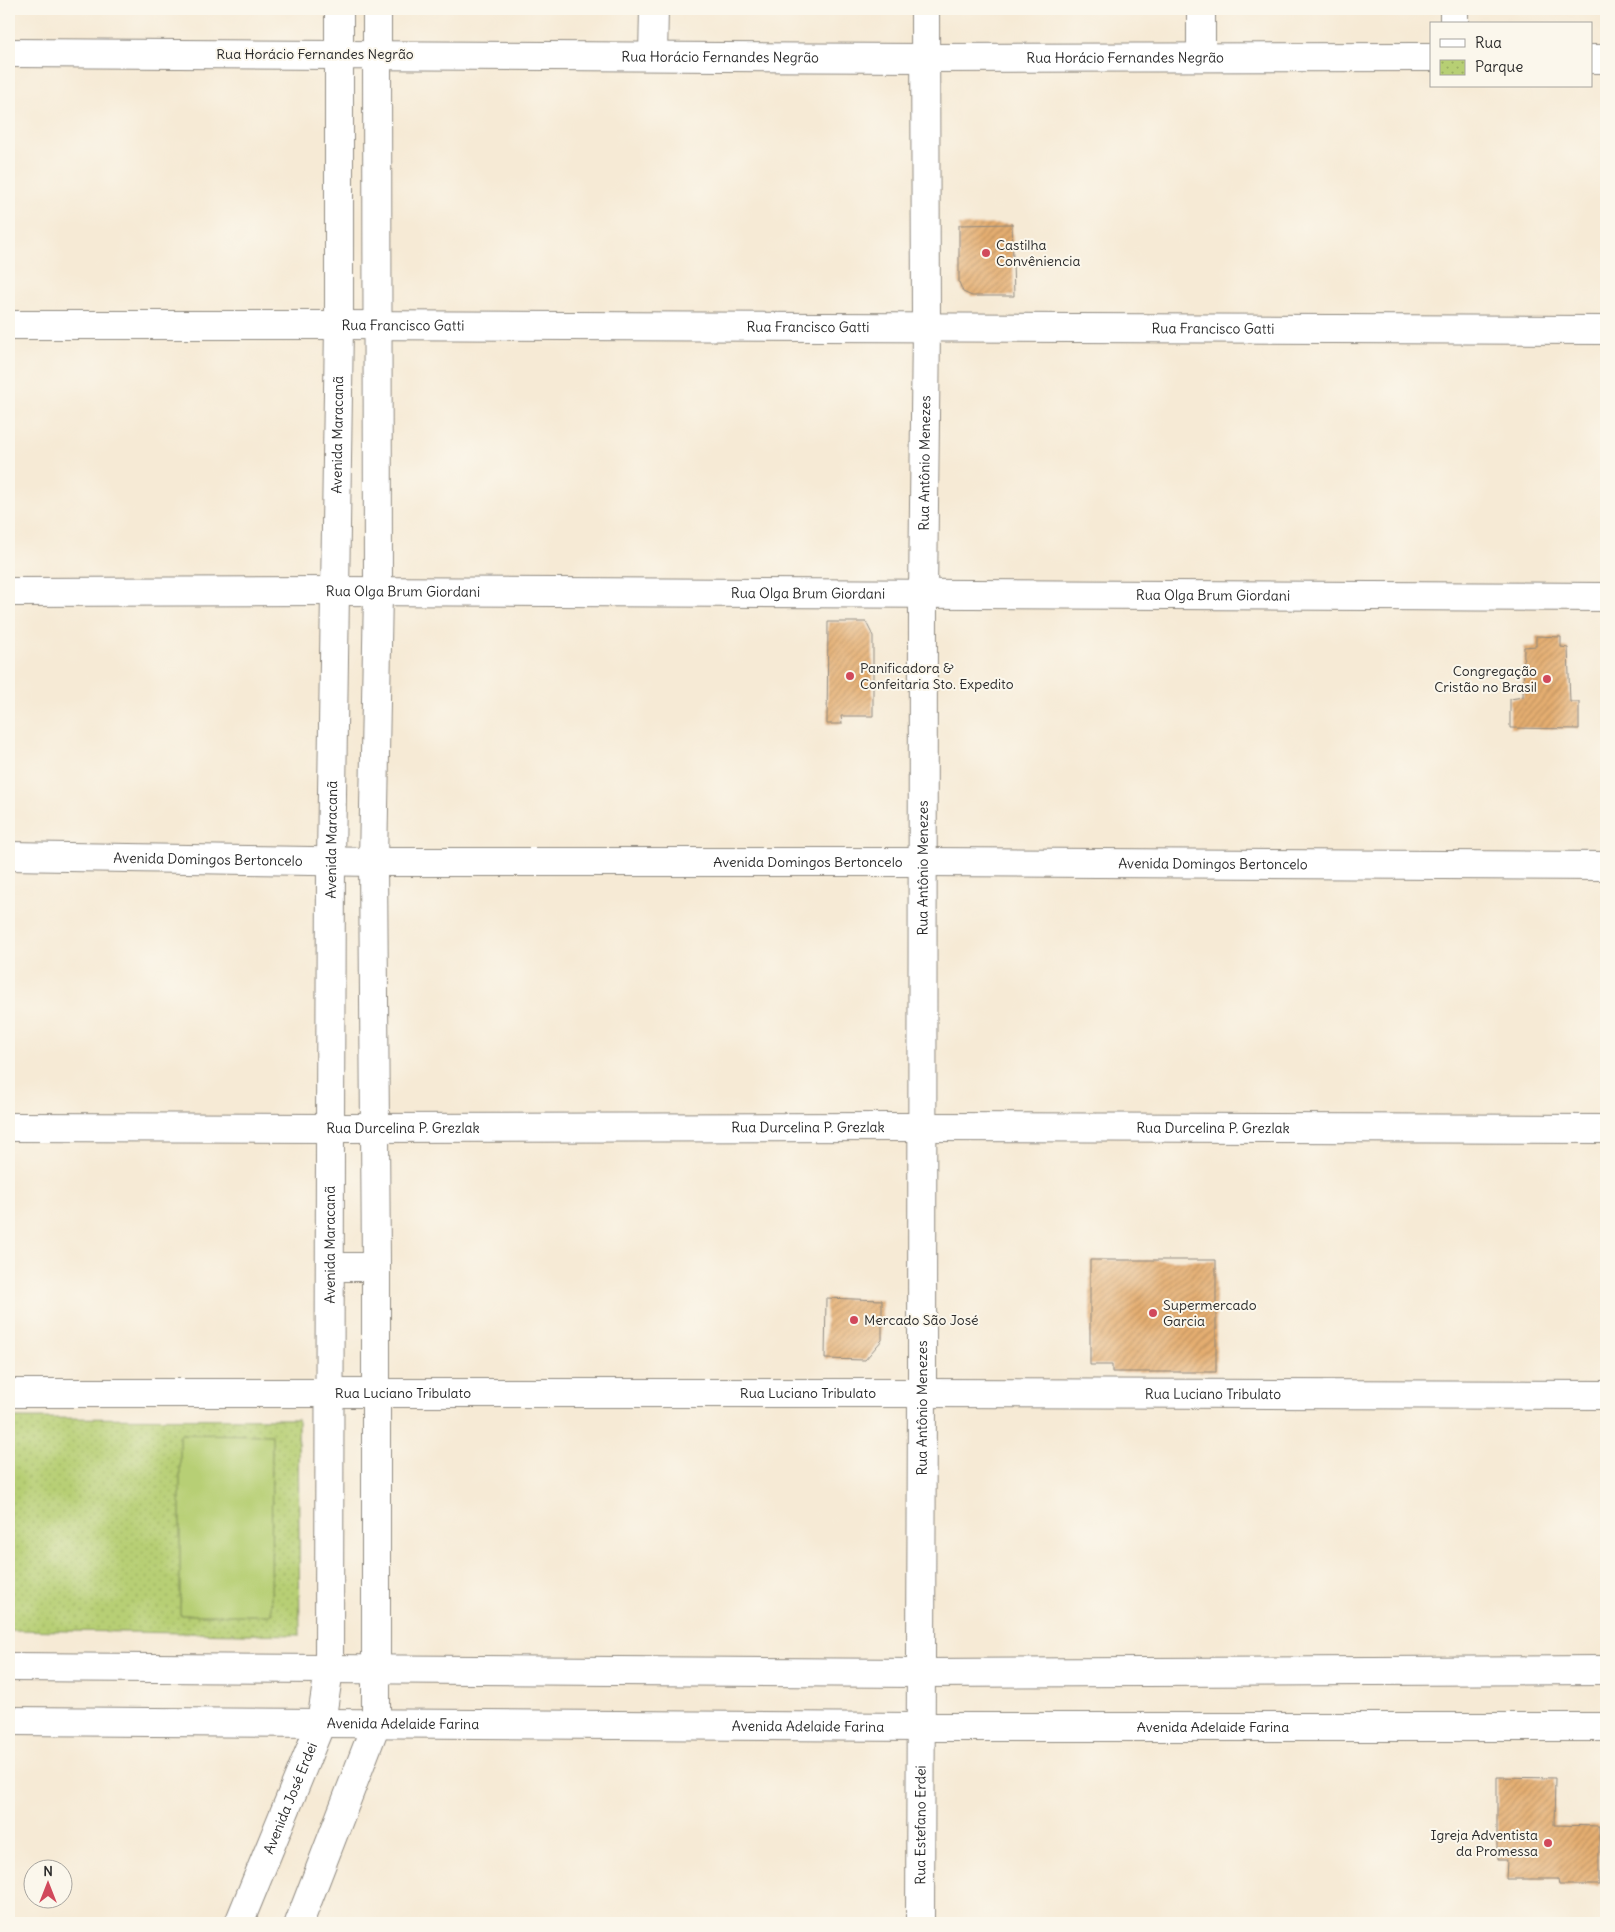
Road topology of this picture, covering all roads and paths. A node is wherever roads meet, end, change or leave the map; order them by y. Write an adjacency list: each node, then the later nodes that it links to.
1 (339, 9): 9 (street, Avenida Maracanã)
2 (377, 9): 10 (street)
3 (654, 9): 11 (street)
4 (925, 9): 14 (street, Rua Antônio Menezes)
5 (1201, 9): 12 (street)
6 (1454, 9): 7 (street)
7 (1454, 22)
8 (9, 53): 9 (street, Rua Horácio Fernandes Negrão)
9 (338, 54): 10 (street, Rua Horácio Fernandes Negrão); 17 (street, Avenida Maracanã)
10 (377, 54): 11 (street, Rua Horácio Fernandes Negrão); 18 (street)
11 (653, 56): 14 (street, Rua Horácio Fernandes Negrão)
12 (1201, 57): 13 (street, Rua Horácio Fernandes Negrão); 14 (street, Rua Horácio Fernandes Negrão)
13 (1430, 57)
14 (925, 58): 22 (street, Rua Antônio Menezes)
15 (1592, 59): 16 (street)
16 (1606, 59)
17 (339, 202): 18 (street); 20 (street, Avenida Maracanã)
18 (378, 202): 21 (street)
19 (9, 325): 20 (street, Rua Francisco Gatti)
20 (338, 325): 21 (street, Rua Francisco Gatti); 24 (street, Avenida Maracanã)
21 (378, 325): 22 (street, Rua Francisco Gatti); 26 (street)
22 (926, 327): 23 (street, Rua Francisco Gatti); 27 (street, Rua Antônio Menezes)
23 (1606, 330)
24 (336, 591): 25 (street, Rua Olga Brum Giordani); 26 (street, Rua Olga Brum Giordani); 29 (street, Avenida Maracanã)
25 (9, 592)
26 (378, 592): 27 (street, Rua Olga Brum Giordani); 30 (street)
27 (923, 594): 28 (street, Rua Olga Brum Giordani); 34 (street, Rua Antônio Menezes)
28 (1606, 598)
29 (334, 717): 30 (street); 32 (street, Avenida Maracanã)
30 (375, 718): 33 (street)
31 (9, 856): 32 (street, Avenida Domingos Bertoncelo)
32 (331, 860): 33 (street, Avenida Domingos Bertoncelo); 39 (street, Avenida Maracanã)
33 (373, 862): 34 (street, Avenida Domingos Bertoncelo); 37 (street)
34 (924, 862): 35 (street, Avenida Domingos Bertoncelo); 38 (street, Rua Antônio Menezes)
35 (1606, 866)
36 (9, 1127): 39 (street, Rua Durcelina P. Grezlak)
37 (374, 1127): 38 (street, Rua Durcelina P. Grezlak); 39 (street, Rua Durcelina P. Grezlak); 42 (street)
38 (922, 1127): 40 (street, Rua Durcelina P. Grezlak); 45 (street, Rua Antônio Menezes)
39 (330, 1128): 41 (street, Avenida Maracanã)
40 (1606, 1129)
41 (331, 1267): 42 (street); 43 (street, Avenida Maracanã)
42 (376, 1267): 44 (street)
43 (331, 1392): 44 (street, Rua Luciano Tribulato); 46 (street, Rua Luciano Tribulato); 49 (street, Avenida Maracanã)
44 (376, 1392): 45 (street, Rua Luciano Tribulato); 50 (street)
45 (922, 1392): 47 (street, Rua Luciano Tribulato); 52 (street, Rua Antônio Menezes)
46 (9, 1393)
47 (1606, 1396)
48 (9, 1667): 49 (street)
49 (329, 1670): 50 (street); 54 (street, Avenida José Erdei)
50 (377, 1670): 52 (street); 55 (street)
51 (1606, 1670): 52 (street)
52 (920, 1672): 56 (street, Rua Antônio Menezes)
53 (9, 1721): 54 (street, Avenida Adelaide Farina)
54 (321, 1723): 55 (street, Avenida Adelaide Farina); 58 (street, Avenida José Erdei)
55 (376, 1724): 56 (street, Avenida Adelaide Farina); 59 (street)
56 (920, 1727): 57 (street, Avenida Adelaide Farina); 60 (street, Rua Estefano Erdei)
57 (1606, 1727)
58 (239, 1923)
59 (299, 1923)
60 (920, 1923)

